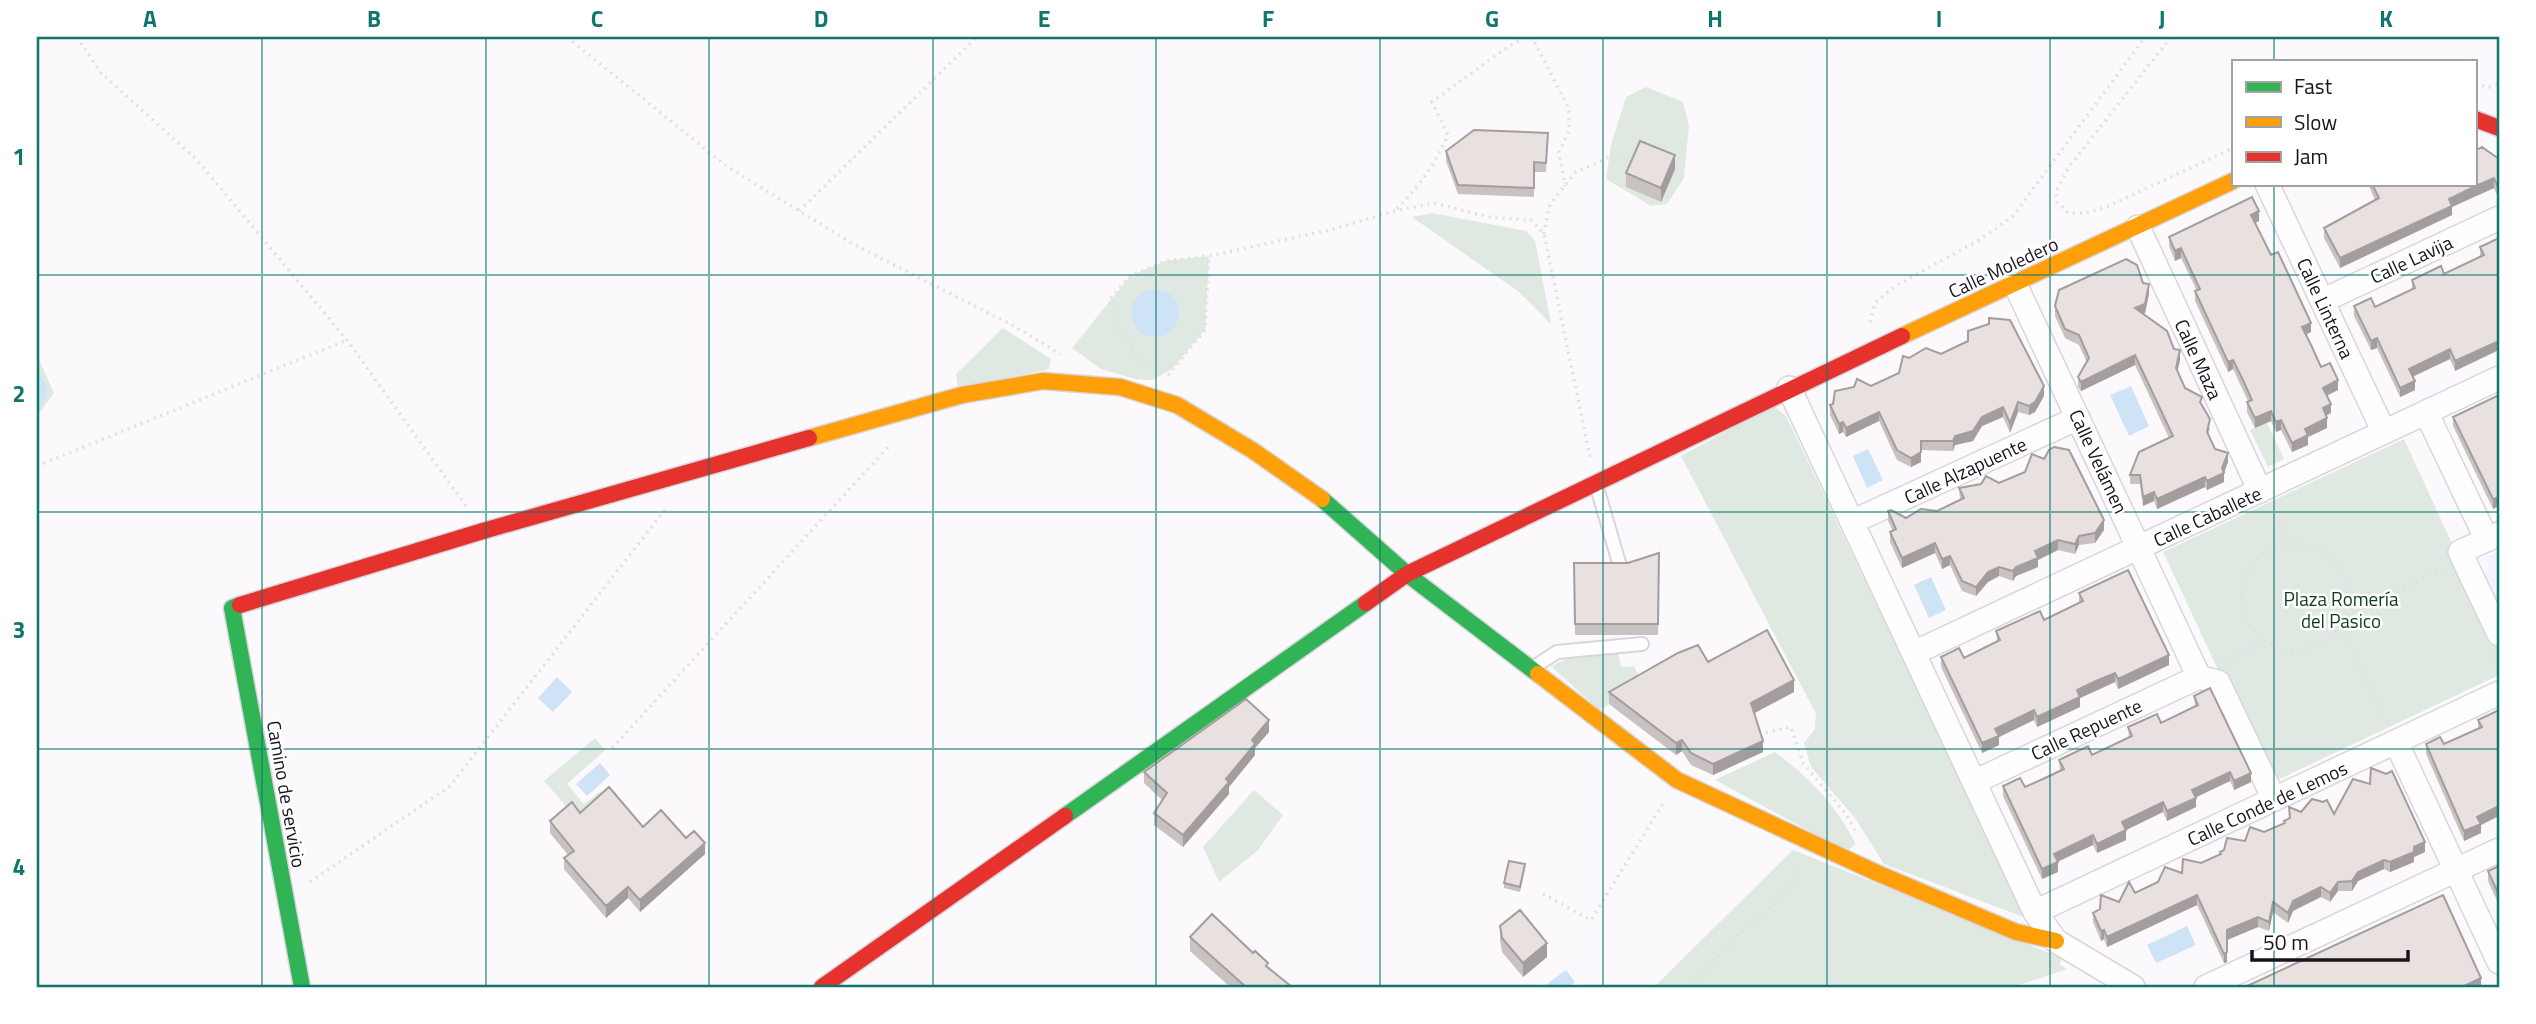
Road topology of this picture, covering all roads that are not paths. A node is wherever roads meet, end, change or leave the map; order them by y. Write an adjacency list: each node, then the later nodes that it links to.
1 (2476, 118): 2 (street)
2 (2499, 128)
3 (2232, 181): 6 (street, Calle Moledero)
4 (2268, 186): 8 (street, Calle Linterna)
5 (2499, 218): 8 (street, Calle Lavija)
6 (2138, 227): 7 (street, Calle Moledero); 15 (street, Calle Maza)
7 (2015, 284): 10 (street, Calle Moledero); 12 (street, Calle Velámen)
8 (2322, 301): 13 (street, Calle Linterna)
9 (2499, 378): 11 (street, Calle Caballete)
10 (1789, 388): 14 (street, Calle Moledero); 16 (street)
11 (2426, 412): 13 (street, Calle Caballete); 17 (street)
12 (2078, 418): 16 (street, Calle Alzapuente); 18 (street, Calle Velámen)
13 (2384, 432): 15 (street, Calle Caballete)
14 (1596, 484): 19 (lane); 20 (street, Calle Moledero)
15 (2267, 494): 18 (street, Calle Caballete)
16 (1852, 522): 23 (street)
17 (2493, 537): 21 (street)
18 (2139, 547): 23 (street, Calle Caballete); 25 (street, Calle Velámen)
19 (1620, 566)
20 (1406, 574): 24 (street); 35 (street, Camino de servicio); 36 (street, Calle Moledero)
21 (2499, 634)
22 (1642, 644): 24 (lane)
23 (1914, 653): 28 (street)
24 (1531, 669): 33 (street)
25 (2199, 677): 28 (street, Calle Repuente); 29 (street)
26 (2499, 693): 27 (street, Calle Conde de Lemos)
27 (2393, 736): 29 (street, Calle Conde de Lemos); 31 (street)
28 (1974, 782): 32 (street)
29 (2274, 799): 32 (street, Calle Conde de Lemos)
30 (2499, 850): 31 (street)
31 (2456, 870): 34 (street); 38 (street)
32 (2035, 912): 33 (street)
33 (2056, 941): 37 (street)
34 (2499, 962)
35 (302, 987)
36 (822, 987)
37 (2133, 987)
38 (2206, 987)

